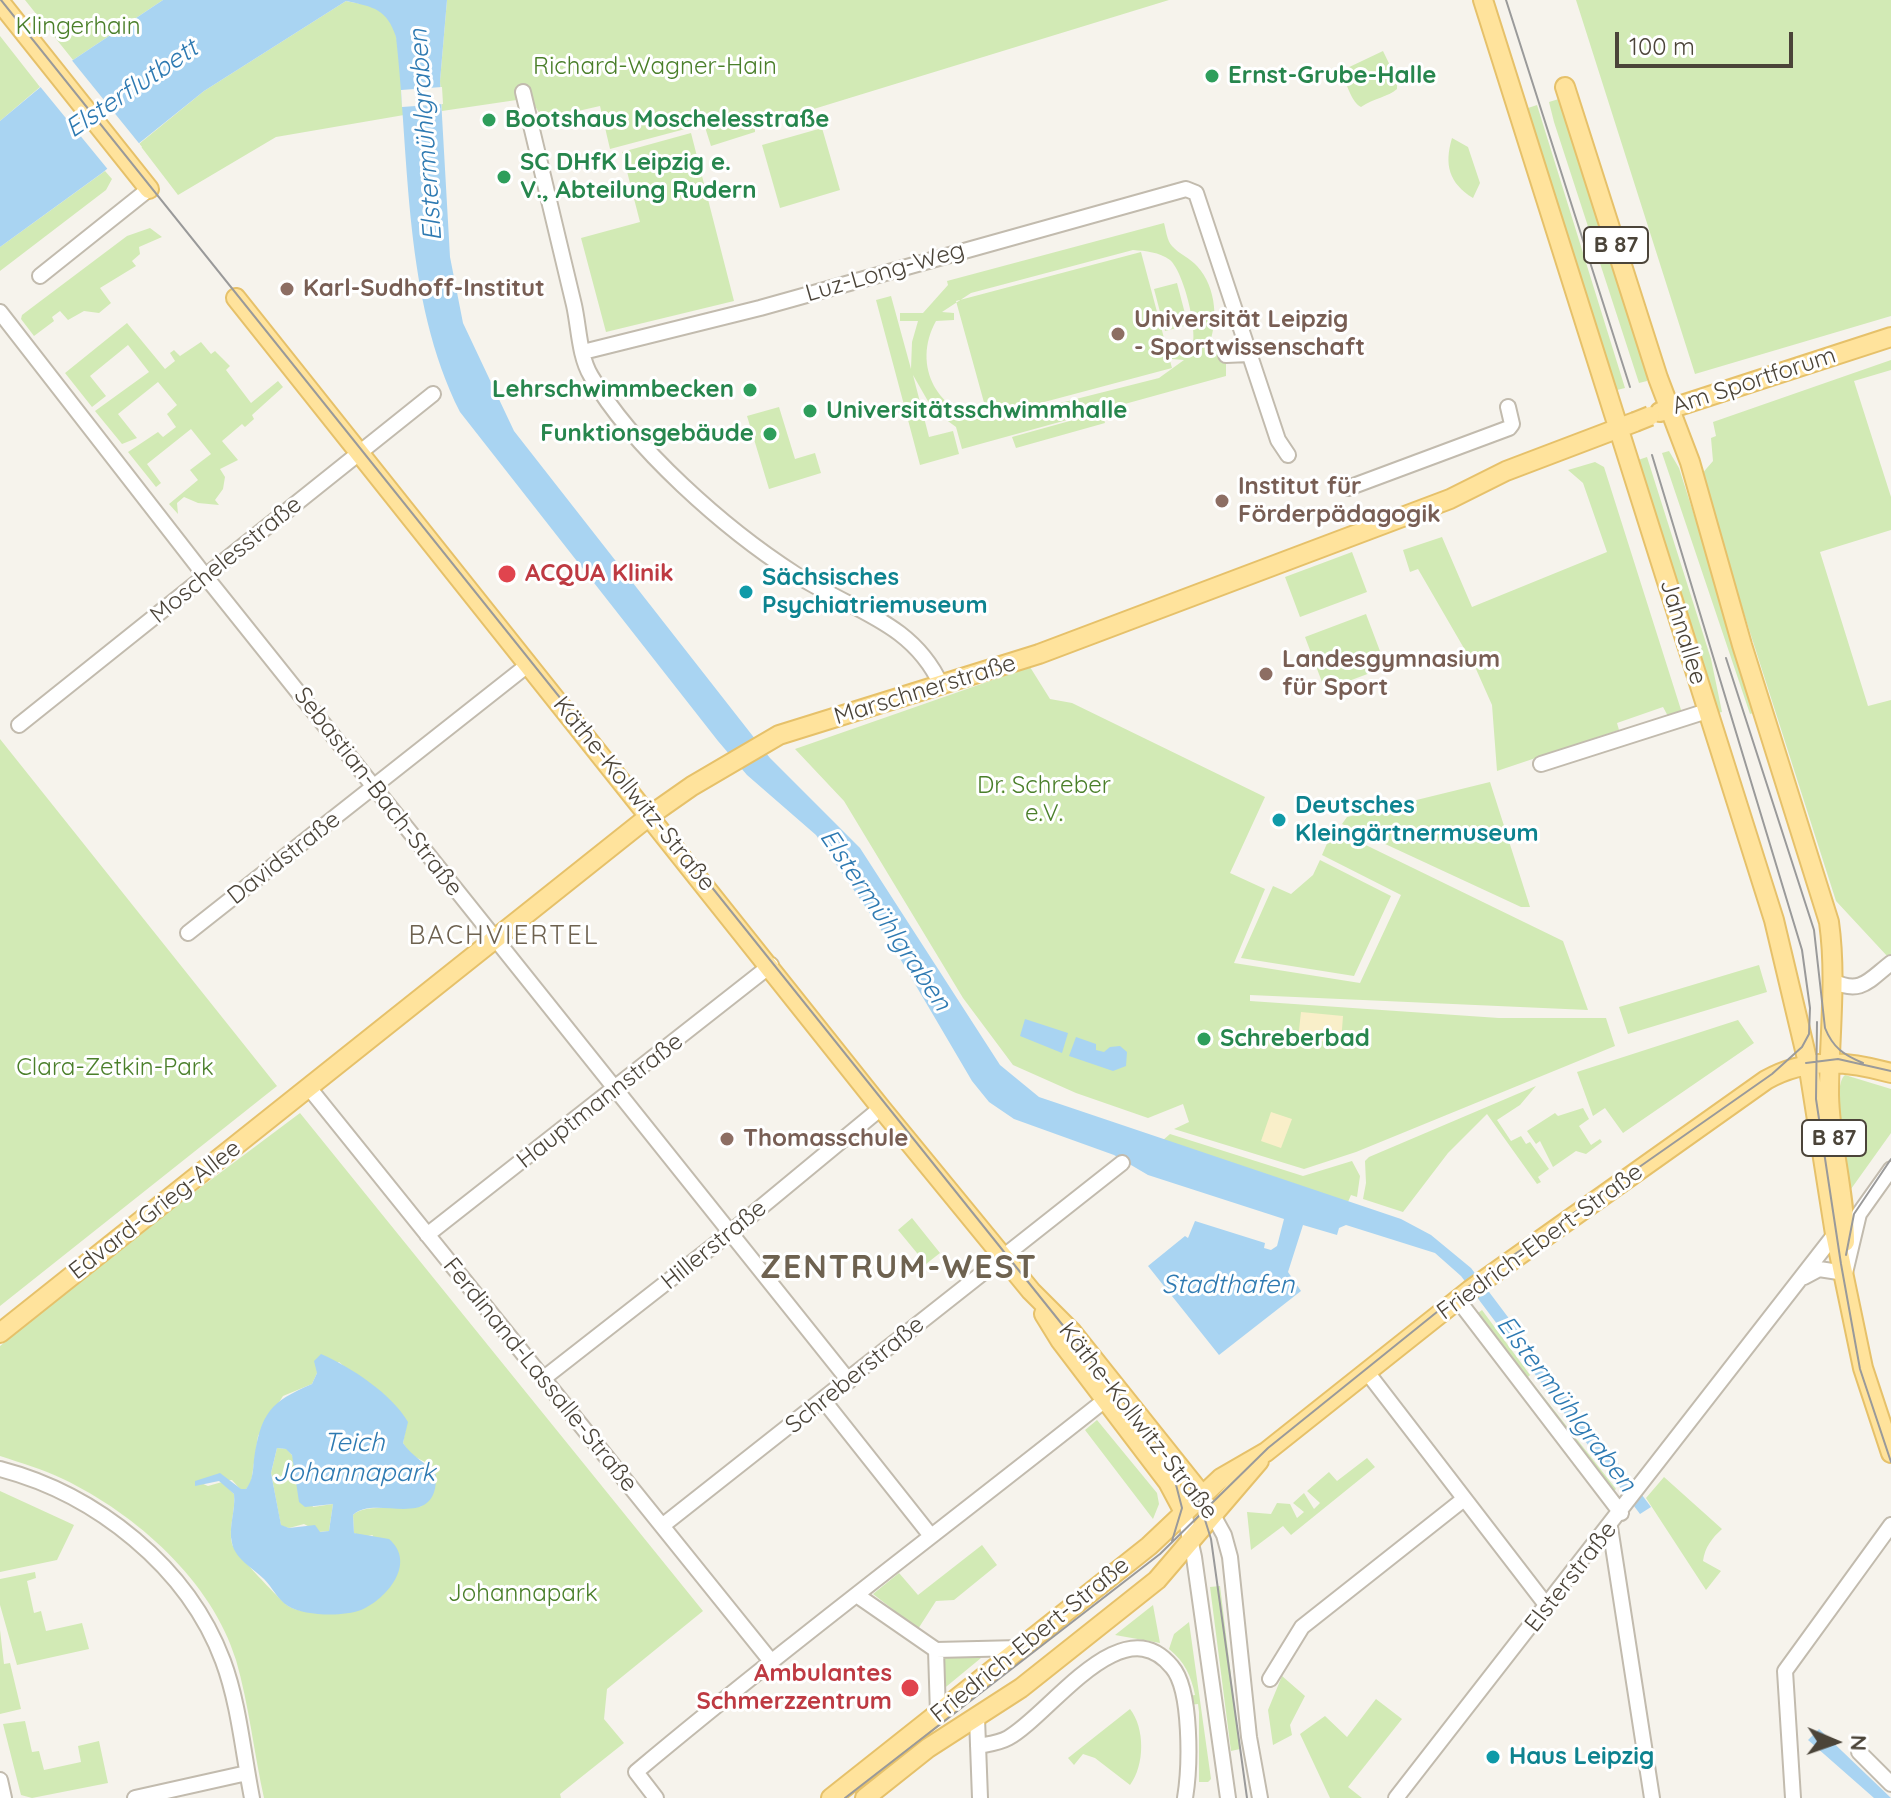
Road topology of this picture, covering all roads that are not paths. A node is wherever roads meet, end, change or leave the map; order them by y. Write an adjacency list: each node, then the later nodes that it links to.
1 (1483, 0): 16 (main road, Jahnallee / B 87)
2 (0, 2): 5 (main road)
3 (1565, 87): 15 (main road, B 87)
4 (523, 92): 10 (street)
5 (149, 189): 6 (street)
6 (40, 276)
7 (236, 298): 17 (main road, Käthe-Kollwitz-Straße)
8 (0, 312): 20 (street, Sebastian-Bach-Straße)
9 (1891, 337): 15 (main road, Am Sportforum)
10 (583, 352): 11 (street, Luz-Long-Weg); 22 (street)
11 (1249, 354): 12 (street); 18 (street)
12 (1226, 355)
13 (433, 394): 17 (street, Moschelesstraße)
14 (1508, 407): 19 (street)
15 (1670, 408): 16 (main road, Am Sportforum); 32 (main road, Jahnallee / B 87)
16 (1634, 422): 22 (main road, Marschnerstraße); 23 (main road, Jahnallee / B 87)
17 (360, 451): 20 (street, Moschelesstraße); 21 (main road, Käthe-Kollwitz-Straße)
18 (1288, 455)
19 (1348, 488)
20 (206, 577): 24 (street, Moschelesstraße); 26 (street, Sebastian-Bach-Straße)
21 (529, 664): 26 (street, Davidstraße); 27 (main road, Käthe-Kollwitz-Straße)
22 (941, 685): 27 (main road, Marschnerstraße)
23 (1707, 711): 25 (street); 34 (main road, Jahnallee / B 87)
24 (19, 725)
25 (1541, 764)
26 (375, 787): 28 (street, Davidstraße); 29 (street, Sebastian-Bach-Straße)
27 (650, 816): 29 (main road, Marschnerstraße); 31 (main road, Käthe-Kollwitz-Straße)
28 (188, 933)
29 (495, 940): 36 (main road, Marschnerstraße); 37 (street, Sebastian-Bach-Straße)
30 (1891, 963): 32 (street)
31 (771, 965): 37 (street, Hauptmannstraße); 38 (main road, Käthe-Kollwitz-Straße)
32 (1833, 981): 33 (main road, Jahnallee / B 87)
33 (1830, 1062): 34 (main road, Friedrich-Ebert-Straße); 35 (main road, Friedrich-Ebert-Straße); 45 (main road, Jahnallee / B 87)
34 (1809, 1065): 42 (main road, Jahnallee / B 87); 47 (main road, Friedrich-Ebert-Straße)
35 (1891, 1073)
36 (310, 1089): 43 (street, Ferdinand-Lassalle-Straße); 49 (main road, Edvard-Grieg-Allee)
37 (616, 1090): 41 (street, Sebastian-Bach-Straße); 43 (street, Hauptmannstraße)
38 (881, 1108): 41 (street, Hillerstraße); 44 (main road, Käthe-Kollwitz-Straße)
39 (1122, 1163): 44 (street, Schreberstraße)
40 (1891, 1169): 45 (street)
41 (731, 1232): 51 (street, Hillerstraße); 52 (street, Sebastian-Bach-Straße)
42 (1835, 1234): 45 (main road, Jahnallee / B 87); 46 (street, Elsterstraße)
43 (427, 1235): 51 (street, Ferdinand-Lassalle-Straße)
44 (1003, 1256): 48 (main road, Käthe-Kollwitz-Straße); 52 (street, Schreberstraße)
45 (1845, 1273): 46 (street); 56 (main road, Jahnallee / B 87)
46 (1802, 1278): 60 (street, Elsterstraße)
47 (1470, 1290): 50 (main road, Friedrich-Ebert-Straße); 60 (street)
48 (1031, 1291): 53 (main road, Käthe-Kollwitz-Straße); 58 (main road, Käthe-Kollwitz-Straße)
49 (0, 1333)
50 (1367, 1372): 55 (main road, Friedrich-Ebert-Straße); 59 (street)
51 (544, 1378): 64 (street, Ferdinand-Lassalle-Straße)
52 (849, 1381): 54 (street, Schreberstraße)
53 (1105, 1400): 61 (main road, Käthe-Kollwitz-Straße); 66 (street)
54 (824, 1401): 64 (street, Schreberstraße); 66 (street)
55 (1266, 1452): 58 (main road, Friedrich-Ebert-Straße); 62 (main road, Friedrich-Ebert-Straße)
56 (1891, 1453)
57 (0, 1469): 79 (street)
58 (1202, 1495): 61 (main road, Friedrich-Ebert-Straße); 62 (street, Käthe-Kollwitz-Straße)
59 (1464, 1499): 70 (street); 74 (street)
60 (1625, 1508): 65 (street, Elsterstraße)
61 (1184, 1512): 68 (street, Käthe-Kollwitz-Straße); 71 (main road, Friedrich-Ebert-Straße)
62 (1214, 1515): 68 (main road, Friedrich-Ebert-Straße); 91 (street, Käthe-Kollwitz-Straße)
63 (1891, 1525): 67 (street)
64 (662, 1526): 73 (street, Ferdinand-Lassalle-Straße)
65 (1610, 1527): 70 (street, Elsterstraße); 93 (street)
66 (931, 1536): 69 (street)
67 (1885, 1542): 94 (street)
68 (1191, 1543): 76 (main road, Friedrich-Ebert-Straße); 90 (street, Käthe-Kollwitz-Straße)
69 (858, 1596): 72 (street); 73 (street)
70 (1547, 1606): 92 (street, Elsterstraße)
71 (1020, 1648): 72 (street); 75 (main road, Friedrich-Ebert-Straße)
72 (936, 1650): 75 (street)
73 (770, 1660): 85 (street)
74 (1270, 1679)
75 (938, 1714): 86 (main road, Friedrich-Ebert-Straße)
76 (977, 1718): 77 (street); 87 (main road, Friedrich-Ebert-Straße)
77 (978, 1746): 88 (street); 89 (street, Friedrich-Ebert-Straße)
78 (1859, 1752): 81 (street)
79 (247, 1773): 83 (street); 84 (street)
80 (0, 1780): 82 (street)
81 (1891, 1784)
82 (4, 1798)
83 (135, 1798)
84 (252, 1798)
85 (656, 1798)
86 (831, 1798)
87 (865, 1798)
88 (980, 1798)
89 (1185, 1798)
90 (1228, 1798)
91 (1260, 1798)
92 (1396, 1798)
93 (1652, 1798)
94 (1793, 1798)

